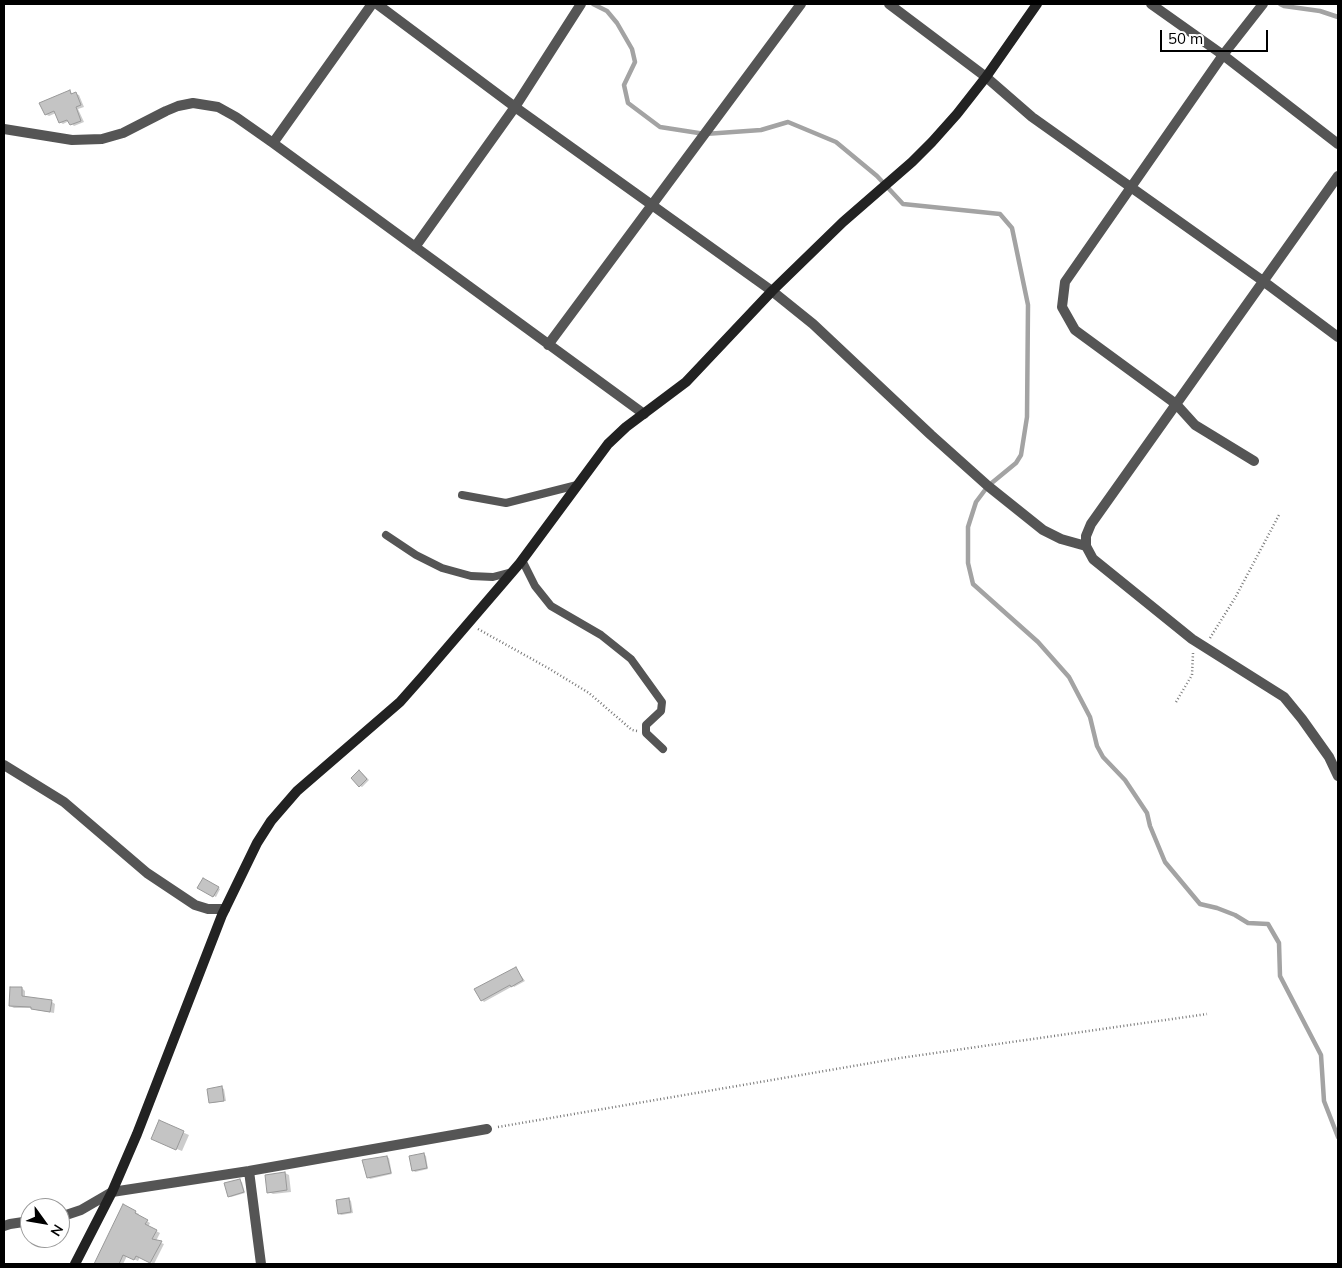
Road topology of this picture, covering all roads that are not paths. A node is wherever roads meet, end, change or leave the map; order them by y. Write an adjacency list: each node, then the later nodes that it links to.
1 (372, 4): 13 (street)
2 (377, 4): 11 (street)
3 (581, 4): 11 (street)
4 (801, 4): 17 (street)
5 (889, 4): 10 (street)
6 (1037, 4): 10 (street)
7 (1151, 4): 9 (street)
8 (1263, 4): 9 (street)
9 (1223, 55): 14 (street); 16 (street)
10 (986, 77): 16 (street); 20 (street)
11 (515, 107): 17 (street); 18 (street)
12 (4, 129): 13 (street)
13 (273, 143): 18 (street)
14 (1338, 144)
15 (1338, 176): 19 (street)
16 (1132, 187): 19 (street); 23 (street)
17 (653, 204): 20 (street); 22 (street)
18 (414, 247): 22 (street)
19 (1263, 281): 21 (street); 23 (street)
20 (772, 291): 24 (street); 29 (street)
21 (1338, 337)
22 (548, 345): 24 (street)
23 (1176, 404): 25 (street); 29 (street)
24 (644, 414): 26 (street)
25 (1254, 461)
26 (577, 485): 27 (lane); 30 (street)
27 (462, 495)
28 (386, 535): 31 (lane)
29 (1086, 546): 34 (street)
30 (522, 560): 31 (street); 32 (lane)
31 (512, 572): 35 (street)
32 (663, 748)
33 (4, 765): 35 (street)
34 (1338, 776)
35 (225, 909): 38 (street)
36 (487, 1129): 37 (street)
37 (249, 1170): 38 (street); 43 (street)
38 (112, 1192): 39 (street); 42 (street)
39 (70, 1214)
40 (20, 1222): 41 (street)
41 (4, 1226)
42 (75, 1264)
43 (260, 1264)

